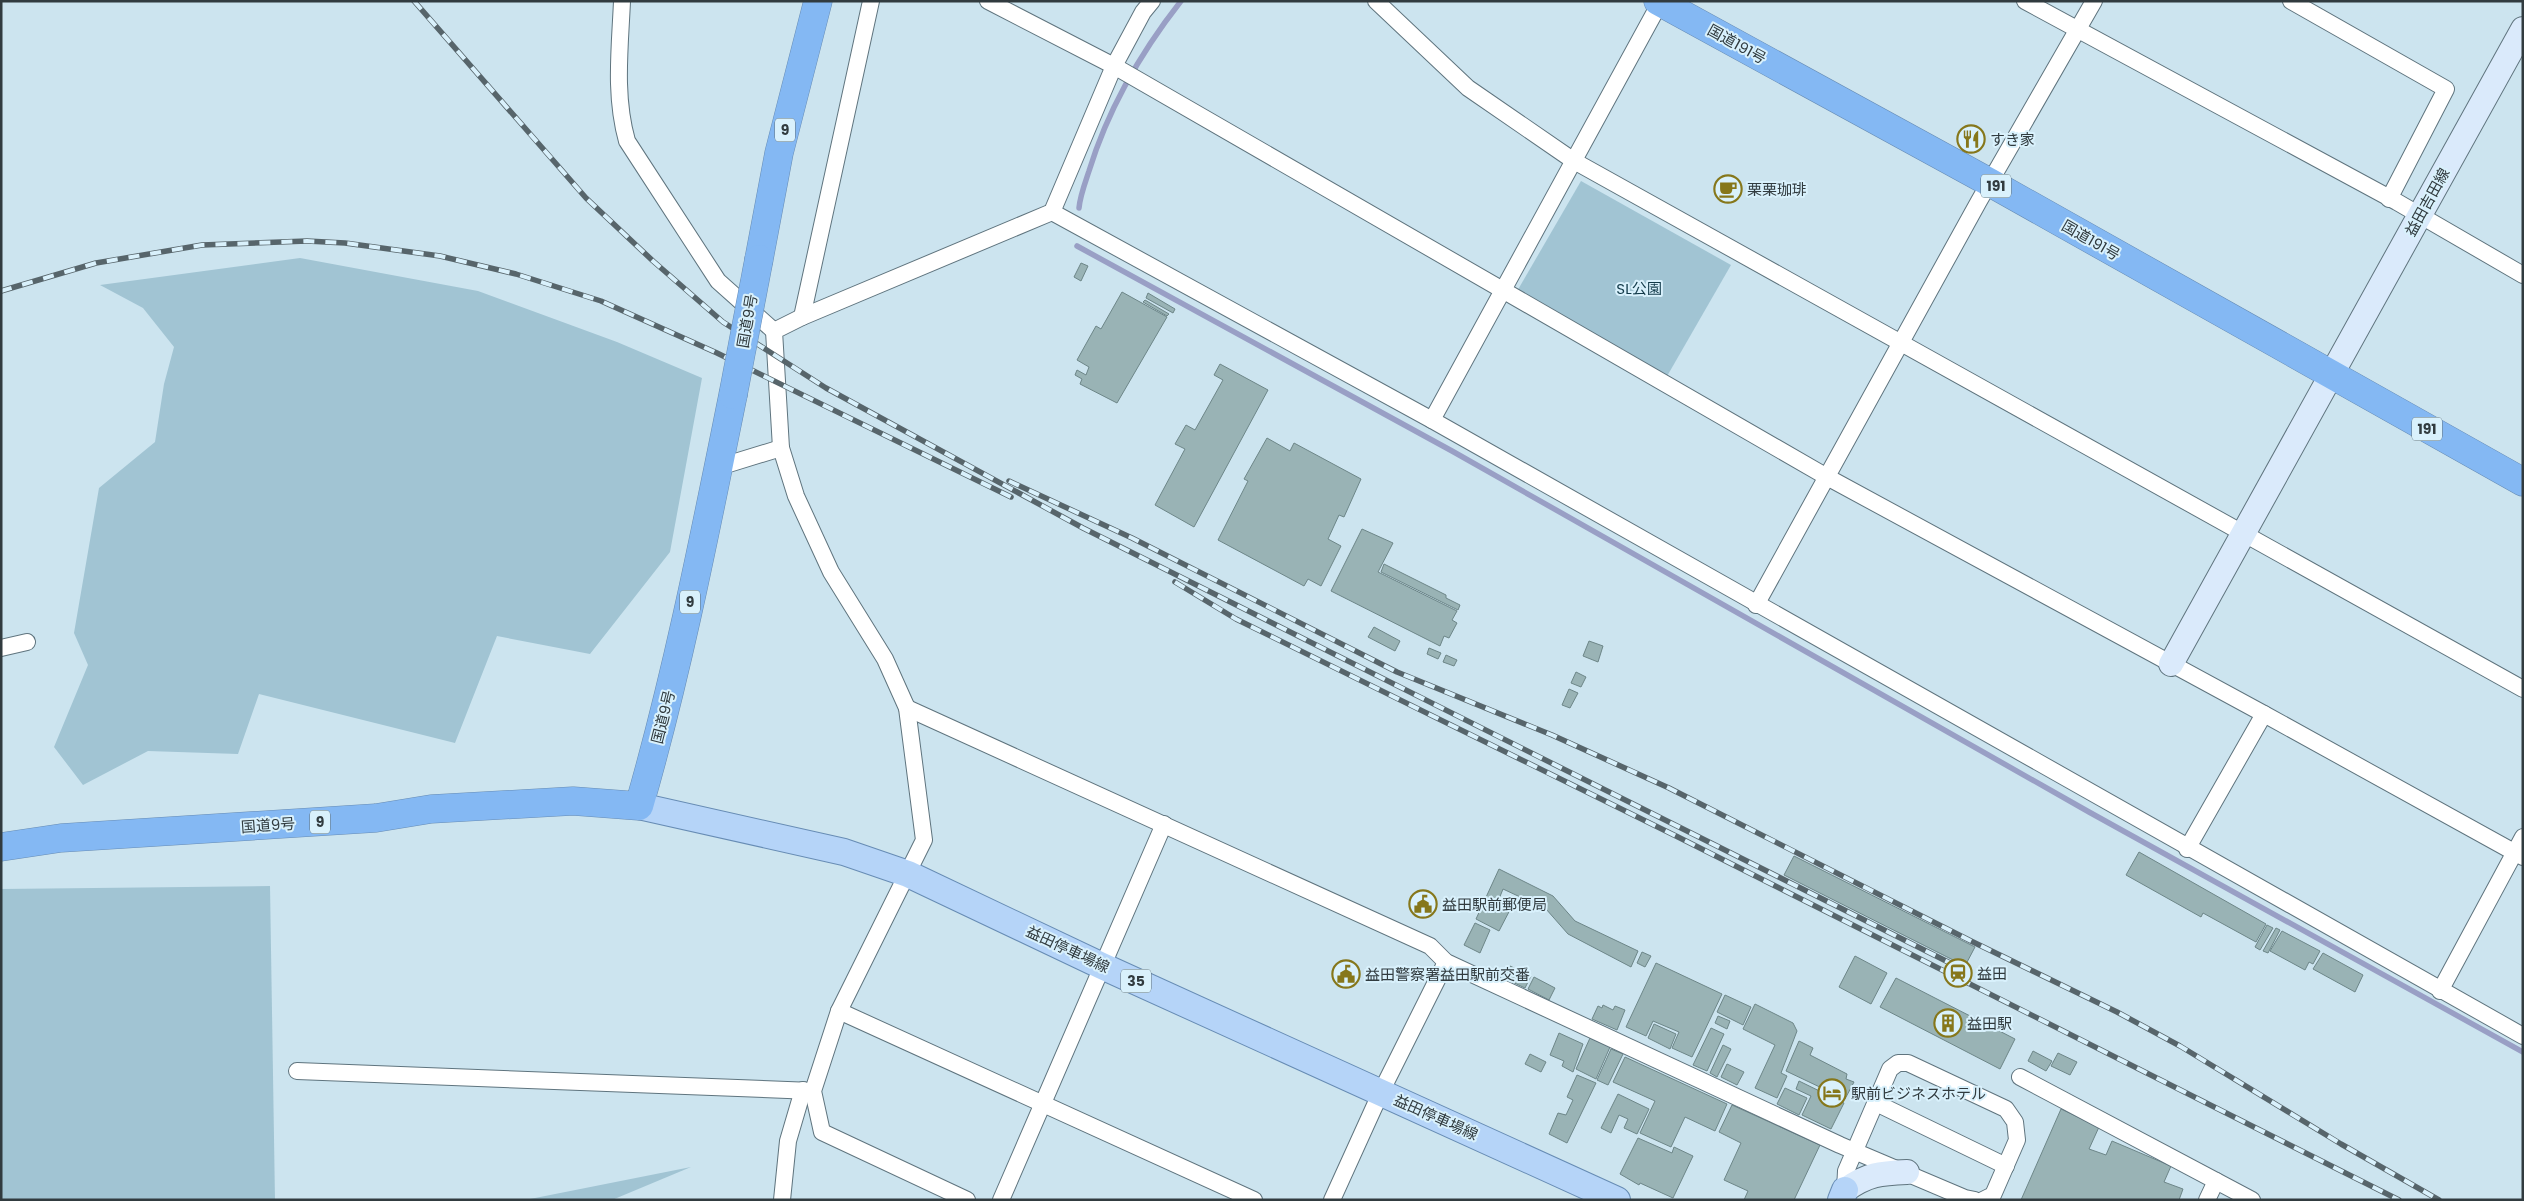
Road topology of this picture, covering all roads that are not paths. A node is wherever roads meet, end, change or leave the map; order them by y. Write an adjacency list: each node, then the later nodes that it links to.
1 (622, 1): 22 (street)
2 (818, 1): 27 (highway, 国道9号 / 9, bridge)
3 (871, 1): 21 (street)
4 (988, 1): 13 (street)
5 (1152, 1): 13 (street)
6 (1376, 1): 14 (street)
7 (2025, 1): 12 (street)
8 (2094, 1): 12 (street)
9 (2291, 1): 16 (street)
10 (1660, 2): 14 (street); 15 (highway, 国道191号 / 191)
11 (2523, 29): 18 (street, 益田吉田線)
12 (2078, 31): 15 (street); 16 (street)
13 (1114, 66): 17 (street); 20 (street)
14 (1574, 161): 20 (street); 23 (street)
15 (1989, 182): 23 (street); 24 (highway, 国道191号 / 191)
16 (2389, 199): 18 (street)
17 (1052, 212): 21 (street); 25 (street)
18 (2419, 216): 19 (street); 24 (street, 益田吉田線)
19 (2523, 275)
20 (1503, 290): 25 (street); 28 (street)
21 (802, 317): 22 (street)
22 (774, 331): 26 (street)
23 (1901, 342): 28 (street); 30 (street)
24 (2330, 376): 29 (highway, 国道191号 / 191); 30 (street, 益田吉田線)
25 (1432, 420): 31 (street)
26 (781, 448): 27 (street); 36 (street)
27 (718, 467): 38 (highway, 国道9号 / 9)
28 (1826, 477): 31 (street); 34 (street)
29 (2523, 482)
30 (2244, 533): 34 (street, 益田吉田線); 35 (street)
31 (1756, 605): 42 (street)
32 (27, 642): 33 (street)
33 (1, 648)
34 (2171, 664): 37 (street)
35 (2523, 689)
36 (907, 708): 39 (street); 44 (street)
37 (2264, 714): 42 (street); 43 (street)
38 (639, 806): 41 (highway, 国道9号 / 9); 44 (main road, 益田停車場線 / 35)
39 (1164, 824): 45 (street); 46 (street)
40 (2523, 837): 43 (street)
41 (1, 848)
42 (2188, 849): 47 (street)
43 (2518, 855): 47 (street)
44 (908, 874): 46 (main road, 益田停車場線 / 35); 48 (street)
45 (1446, 962): 53 (street); 56 (street)
46 (1102, 966): 53 (main road, 益田停車場線 / 35); 54 (street)
47 (2440, 991): 49 (street)
48 (839, 1011): 52 (street); 54 (street)
49 (2523, 1036)
50 (297, 1071): 52 (street)
51 (2020, 1077): 59 (street)
52 (808, 1090): 62 (street); 63 (street)
53 (1381, 1092): 60 (main road, 益田停車場線 / 35); 66 (street)
54 (1043, 1104): 64 (street); 65 (street)
55 (1876, 1104): 56 (street); 57 (street); 57 (street)
56 (1855, 1150): 58 (street); 61 (street)
57 (2006, 1166): 69 (street)
58 (1907, 1172): 61 (street); 68 (street)
59 (2216, 1181): 70 (street); 71 (street)
60 (1579, 1192): 67 (main road, 益田停車場線 / 35)
61 (1843, 1195)
62 (782, 1200)
63 (967, 1200)
64 (1001, 1200)
65 (1254, 1200)
66 (1332, 1200)
67 (1617, 1200)
68 (1975, 1200)
69 (1983, 1200)
70 (2207, 1200)
71 (2252, 1200)

